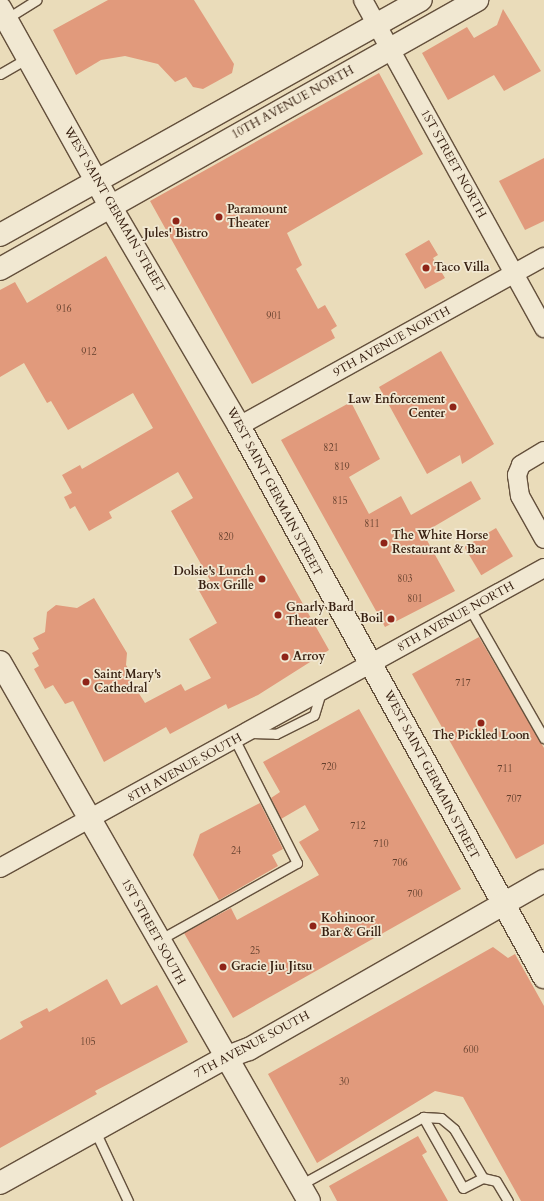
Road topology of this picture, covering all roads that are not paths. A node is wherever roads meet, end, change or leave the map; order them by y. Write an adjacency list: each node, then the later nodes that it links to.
1 (37, 0): 5 (lane)
2 (363, 0): 6 (street, 1ST STREET NORTH)
3 (421, 0): 6 (street)
4 (477, 0): 7 (street, 10TH AVENUE NORTH)
5 (3, 13): 8 (street, WEST SAINT GERMAIN STREET)
6 (377, 25): 7 (street, 1ST STREET NORTH); 10 (street)
7 (389, 48): 11 (street, 10TH AVENUE NORTH); 15 (street, 1ST STREET NORTH)
8 (28, 58): 9 (lane); 10 (street, WEST SAINT GERMAIN STREET)
9 (0, 74)
10 (96, 181): 11 (street, WEST SAINT GERMAIN STREET); 12 (street)
11 (110, 206): 14 (street, 10TH AVENUE NORTH); 17 (street, WEST SAINT GERMAIN STREET)
12 (0, 234)
13 (544, 257): 15 (street, 9TH AVENUE NORTH)
14 (0, 269)
15 (514, 274): 16 (street, 1ST STREET NORTH); 17 (street, 9TH AVENUE NORTH)
16 (544, 328)
17 (239, 426): 23 (street, WEST SAINT GERMAIN STREET)
18 (544, 451): 19 (street)
19 (544, 539)
20 (544, 568): 21 (street, 8TH AVENUE NORTH)
21 (470, 609): 23 (street, 8TH AVENUE NORTH); 25 (lane)
22 (0, 662): 26 (street, 1ST STREET SOUTH)
23 (368, 665): 24 (street, 8TH AVENUE SOUTH); 29 (street, WEST SAINT GERMAIN STREET)
24 (242, 736): 26 (street, 8TH AVENUE SOUTH); 30 (lane)
25 (544, 738)
26 (90, 821): 27 (street, 8TH AVENUE SOUTH); 30 (street, 1ST STREET SOUTH)
27 (0, 868)
28 (544, 881): 29 (street, 7TH AVENUE SOUTH)
29 (502, 904): 31 (street, WEST SAINT GERMAIN STREET); 32 (street, 7TH AVENUE SOUTH)
30 (158, 940): 32 (street, 1ST STREET SOUTH)
31 (544, 977)
32 (225, 1058): 34 (street, 7TH AVENUE SOUTH); 37 (street, 1ST STREET SOUTH)
33 (423, 1117): 35 (lane); 35 (lane); 37 (lane)
34 (95, 1131): 36 (street, 7TH AVENUE SOUTH); 38 (lane)
35 (483, 1178): 39 (lane)
36 (0, 1183)
37 (304, 1193)
38 (128, 1201)
39 (508, 1201)

